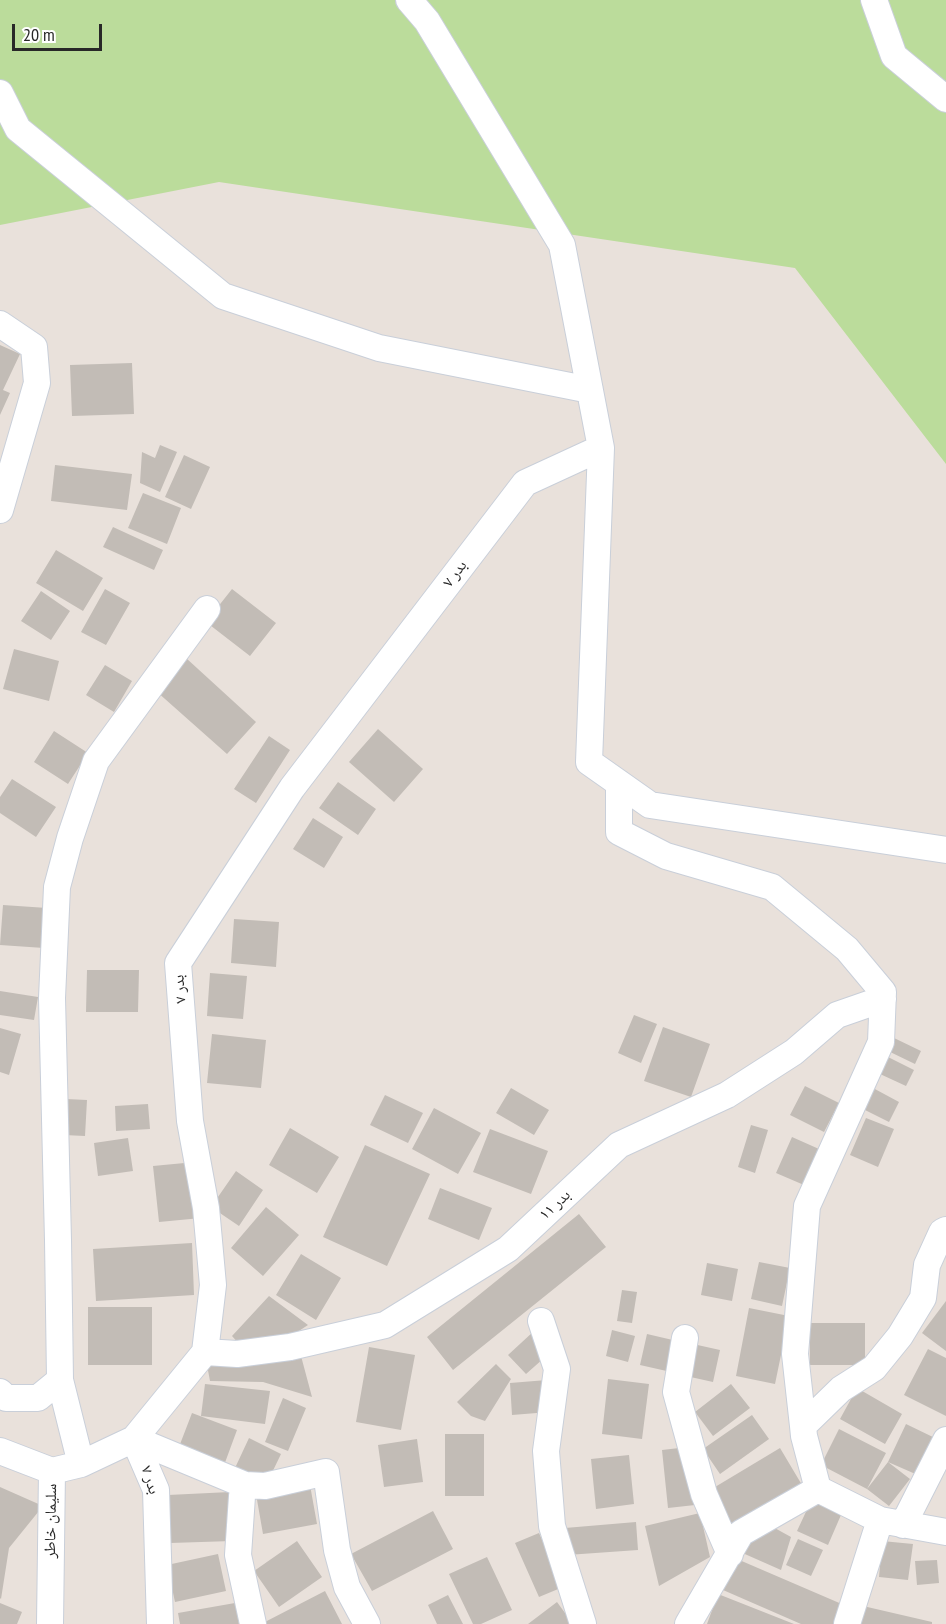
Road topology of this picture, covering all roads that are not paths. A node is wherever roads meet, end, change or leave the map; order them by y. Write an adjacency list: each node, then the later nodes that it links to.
1 (409, 0): 6 (street)
2 (874, 0): 4 (street)
3 (0, 93): 6 (street)
4 (946, 99)
5 (0, 324): 8 (street)
6 (590, 390): 7 (street)
7 (601, 448): 10 (street); 16 (street, بدر ۷)
8 (0, 510)
9 (207, 609): 17 (street)
10 (619, 783): 11 (street); 12 (street)
11 (946, 850)
12 (883, 999): 16 (street, بدر ۱۱); 19 (street)
13 (946, 1230): 19 (street)
14 (541, 1321): 34 (street)
15 (685, 1338): 29 (street)
16 (205, 1352): 20 (street)
17 (60, 1380): 18 (street); 23 (street)
18 (2, 1400)
19 (803, 1426): 26 (street)
20 (134, 1439): 23 (street, سلیمان خاطر); 25 (street); 31 (street, بدر ۷)
21 (946, 1440): 27 (street)
22 (0, 1451): 24 (street)
23 (81, 1464): 24 (street, سلیمان خاطر)
24 (52, 1471): 30 (street, سلیمان خاطر)
25 (245, 1485): 32 (street); 33 (street)
26 (818, 1489): 27 (street); 29 (street)
27 (891, 1522): 28 (street); 36 (street)
28 (946, 1532)
29 (730, 1554): 35 (street)
30 (50, 1624)
31 (160, 1624)
32 (253, 1624)
33 (367, 1624)
34 (583, 1624)
35 (688, 1624)
36 (847, 1624)

